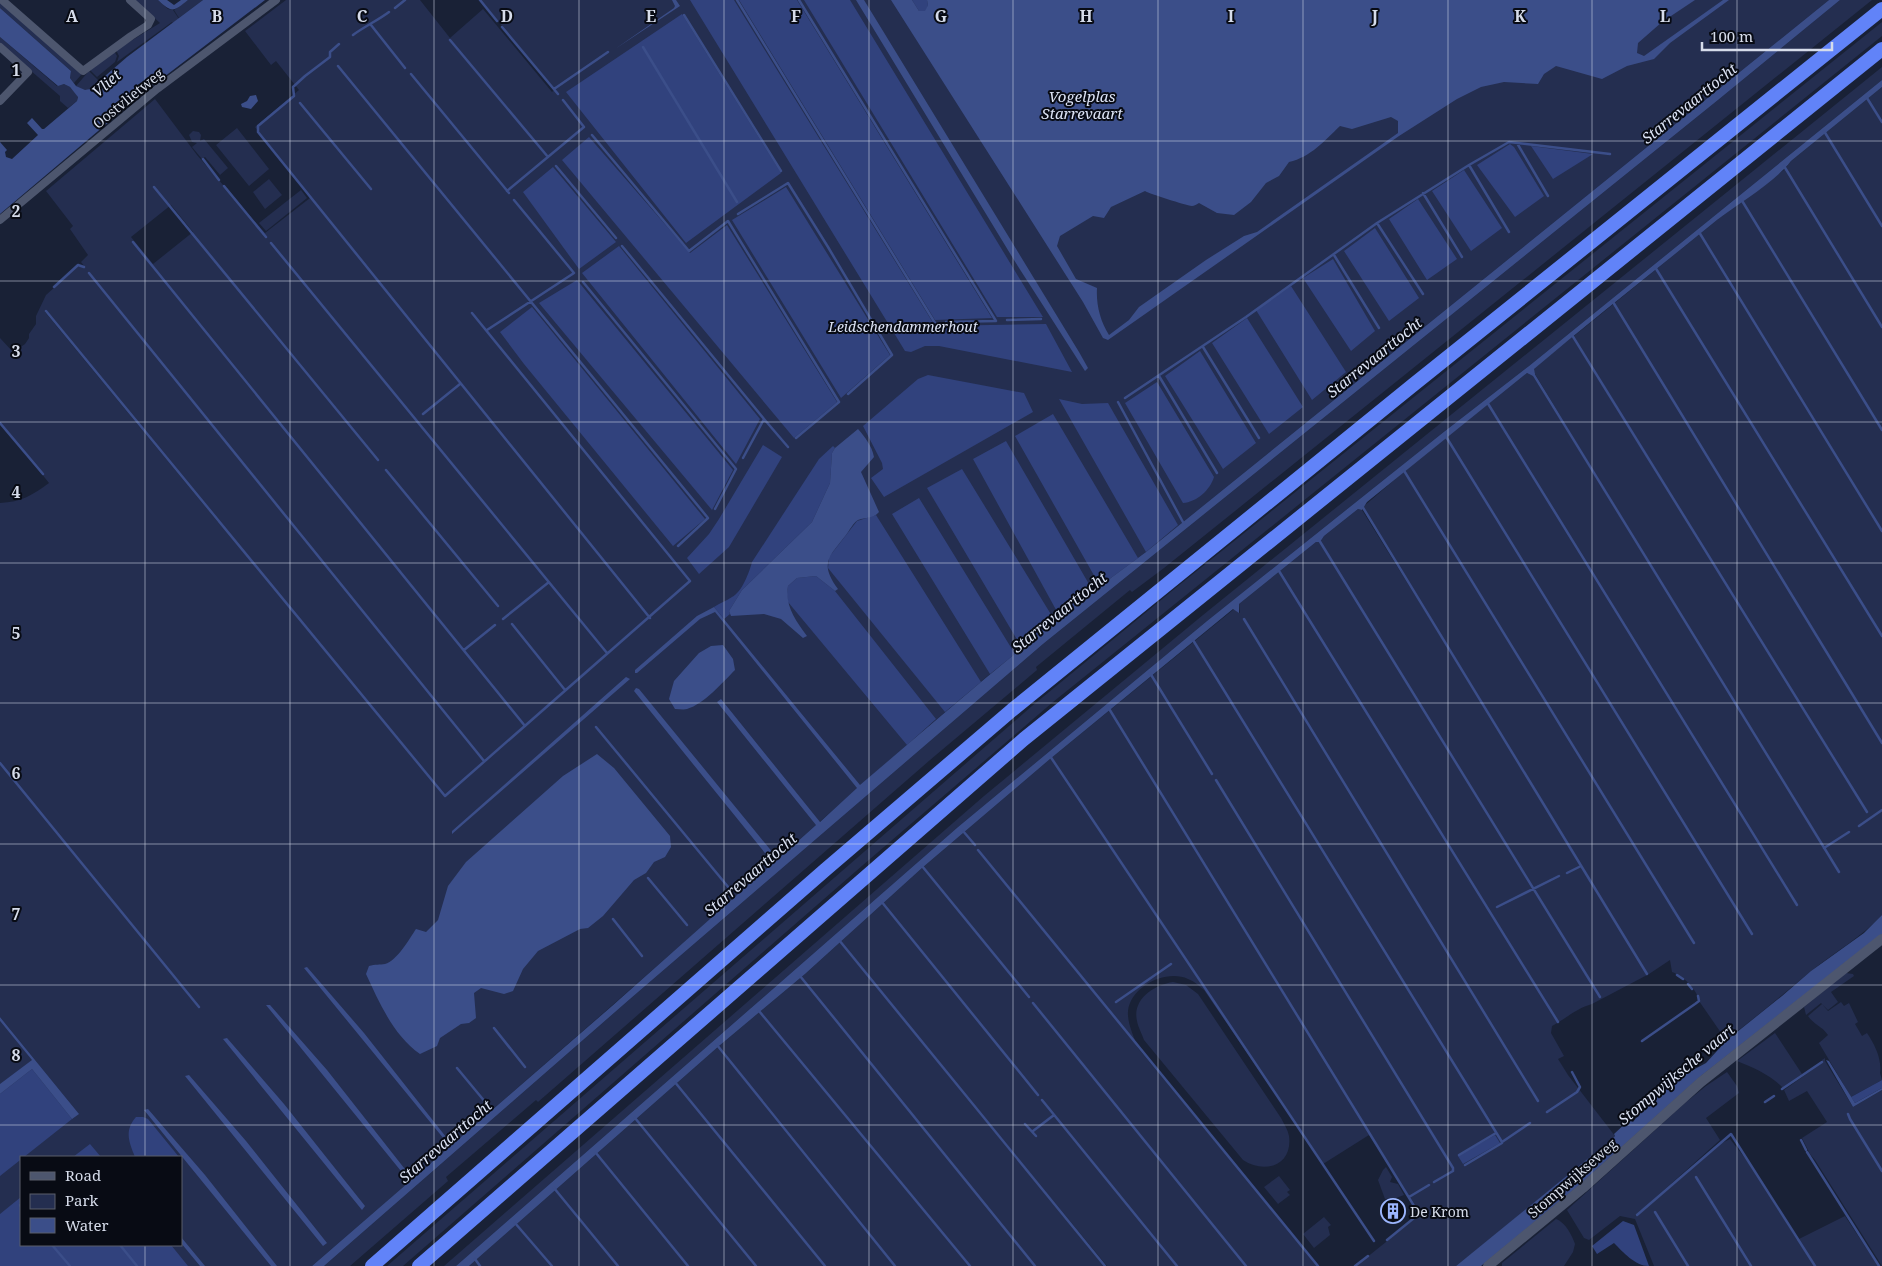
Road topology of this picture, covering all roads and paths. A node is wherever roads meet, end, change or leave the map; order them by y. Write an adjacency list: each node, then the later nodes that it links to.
1 (2, 0): 2 (street)
2 (130, 0)
3 (276, 0): 8 (street, Oostvlietweg)
4 (1882, 9): 10 (highway)
5 (0, 47): 7 (street)
6 (1882, 49): 11 (highway)
7 (0, 101)
8 (0, 220)
9 (1882, 939): 12 (street, Stompwijkseweg)
10 (372, 1266)
11 (419, 1266)
12 (1488, 1266)

